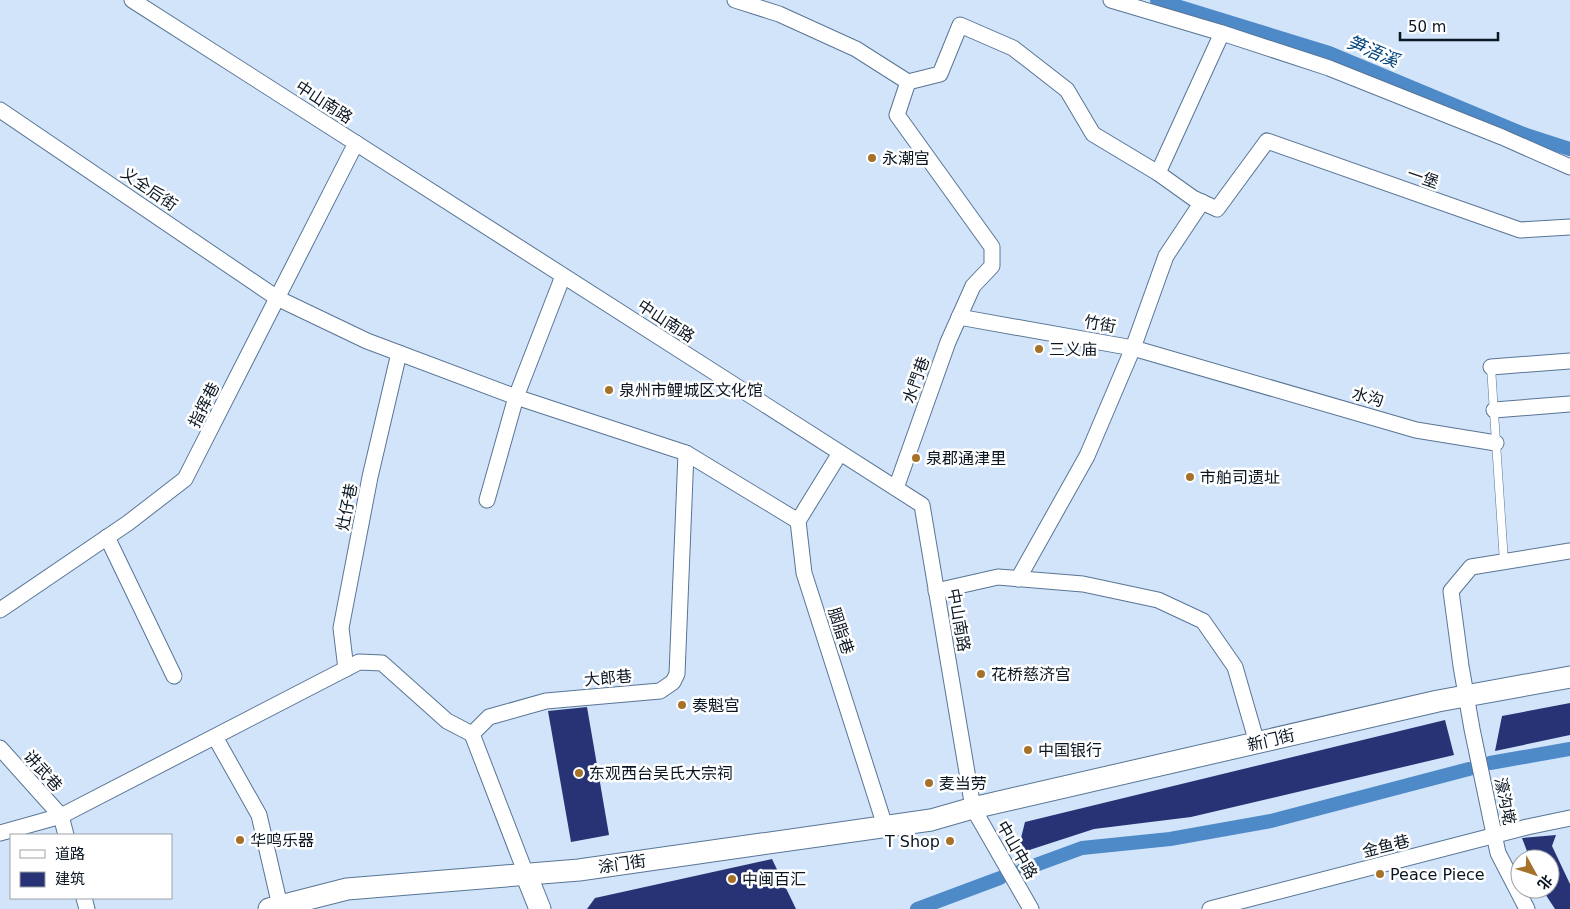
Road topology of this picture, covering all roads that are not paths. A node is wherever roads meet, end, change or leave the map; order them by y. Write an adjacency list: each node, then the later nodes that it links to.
1 (132, 0): 7 (street, 中山南路)
2 (736, 0): 5 (street)
3 (1112, 0): 4 (street)
4 (1222, 33): 8 (street); 9 (street)
5 (908, 82): 9 (street); 14 (street, 水門巷)
6 (0, 110): 13 (street, 义全后街)
7 (356, 143): 12 (street, 中山南路); 13 (street, 指挥巷)
8 (1570, 167)
9 (1158, 173): 10 (street)
10 (1202, 202): 11 (street, 一堡); 15 (street)
11 (1570, 227)
12 (563, 276): 20 (street); 24 (street, 中山南路)
13 (277, 298): 16 (street, 义全后街); 29 (street, 指挥巷)
14 (959, 316): 15 (street, 竹街); 26 (street, 水門巷)
15 (1133, 348): 19 (street, 竹街); 32 (street)
16 (399, 353): 20 (street, 义全后街); 35 (street, 灶仔巷)
17 (1570, 361): 18 (street)
18 (1491, 366): 22 (lane)
19 (1232, 376): 23 (street, 水沟)
20 (516, 396): 25 (street, 义全后街); 27 (street)
21 (1570, 404): 22 (street)
22 (1494, 410): 23 (lane)
23 (1496, 443): 31 (lane)
24 (840, 452): 26 (street, 中山南路); 28 (street)
25 (686, 453): 28 (street, 义全后街); 39 (street, 大郎巷)
26 (896, 488): 33 (street, 中山南路)
27 (487, 500)
28 (798, 521): 46 (street, 胭脂巷)
29 (107, 537): 34 (street, 指挥巷); 36 (street)
30 (1570, 552): 31 (street, 濠沟墘)
31 (1504, 562): 38 (street, 濠沟墘)
32 (1018, 579): 33 (street); 41 (street)
33 (936, 590): 43 (street, 中山南路)
34 (0, 610)
35 (346, 669): 39 (street); 40 (street)
36 (174, 676)
37 (1570, 677): 38 (main road, 新门街)
38 (1466, 696): 41 (main road, 新门街); 49 (street, 濠沟墘)
39 (472, 734): 50 (street)
40 (215, 737): 44 (street); 51 (street)
41 (1257, 743): 43 (main road, 新门街)
42 (0, 748): 44 (street, 讲武巷)
43 (973, 808): 46 (main road, 涂门街); 53 (street, 中山中路)
44 (61, 816): 47 (street); 48 (street)
45 (1570, 818): 49 (street, 金鱼巷)
46 (885, 826): 50 (main road, 涂门街)
47 (0, 833)
48 (66, 834)
49 (1495, 836): 54 (street, 金鱼巷); 55 (street, 濠沟墘)
50 (526, 874): 51 (main road, 涂门街); 52 (main road)
51 (275, 908)
52 (540, 909)
53 (1031, 909)
54 (1210, 909)
55 (1526, 909)

